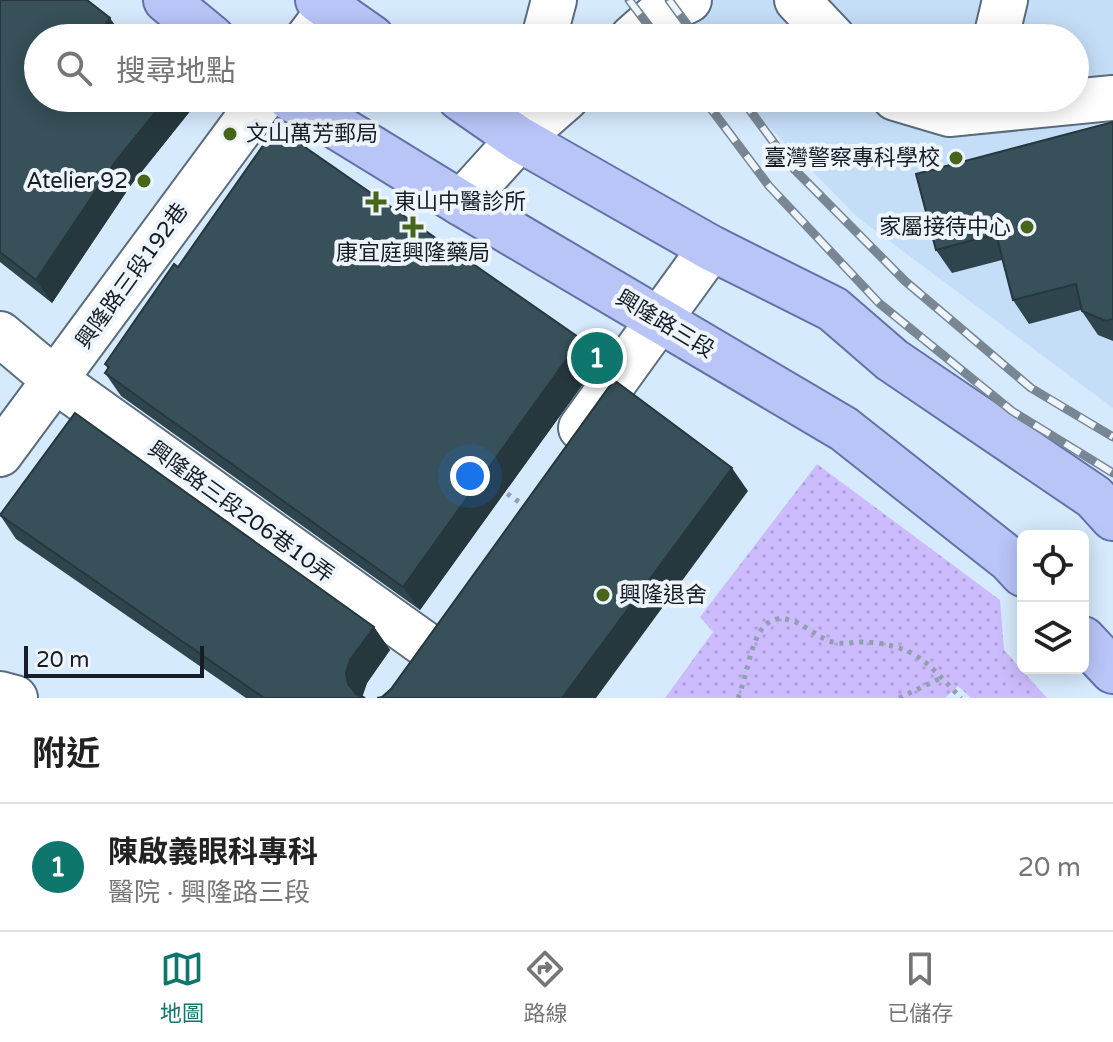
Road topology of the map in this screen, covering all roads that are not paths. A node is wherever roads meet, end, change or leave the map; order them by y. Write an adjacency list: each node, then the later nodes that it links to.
1 (166, 0): 7 (main road)
2 (554, 0): 9 (street)
3 (689, 0): 10 (street)
4 (797, 0): 11 (street)
5 (1005, 0): 12 (street)
6 (319, 16): 8 (main road)
7 (195, 24)
8 (338, 24)
9 (548, 24)
10 (648, 24)
11 (820, 24)
12 (999, 24)
13 (1113, 98): 14 (street)
14 (1089, 99)
15 (253, 112): 23 (street, 興隆路三段192巷)
16 (313, 112): 19 (main road, 興隆路三段)
17 (505, 112): 18 (main road)
18 (524, 118): 19 (street); 20 (main road)
19 (461, 203): 21 (main road, 興隆路三段)
20 (711, 248): 21 (street); 26 (main road)
21 (659, 321): 25 (street); 27 (main road, 興隆路三段)
22 (0, 334): 23 (street, 興隆路三段206巷10弄)
23 (55, 380): 24 (street, 興隆路三段192巷); 28 (street, 興隆路三段206巷10弄)
24 (0, 454)
25 (525, 506)
26 (1113, 518)
27 (1017, 568)
28 (453, 607)
29 (1089, 645): 30 (main road)
30 (1113, 671)
31 (0, 694): 32 (street)
32 (15, 698)

